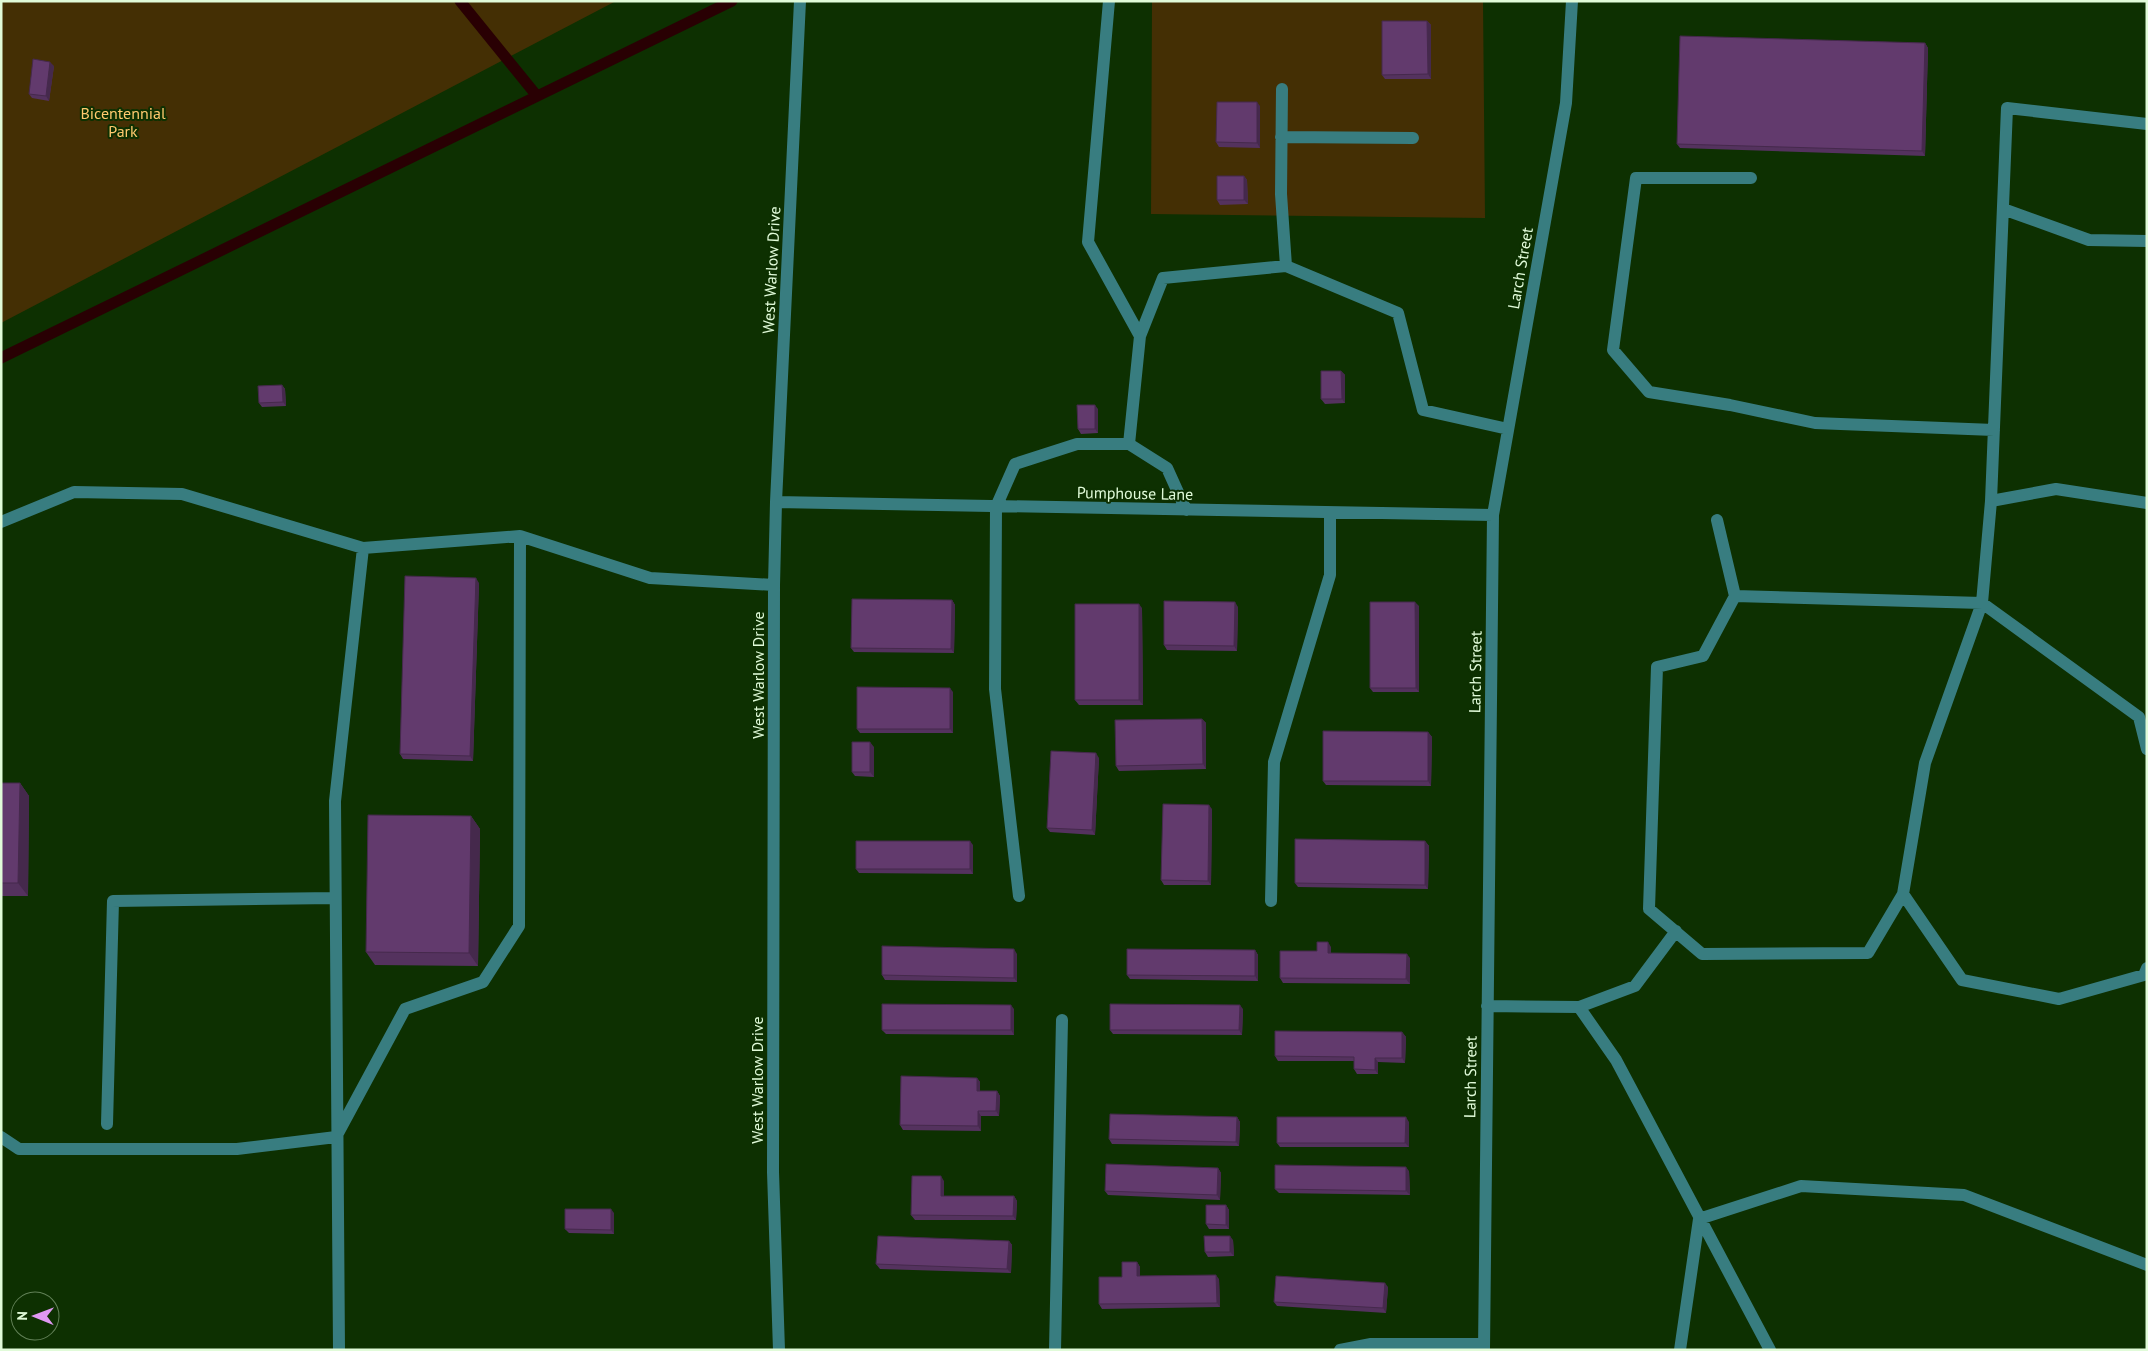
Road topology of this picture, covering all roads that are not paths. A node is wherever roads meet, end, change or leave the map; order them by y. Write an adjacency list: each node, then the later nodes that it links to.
1 (800, 1): 17 (street, West Warlow Drive)
2 (1108, 1): 12 (street)
3 (1572, 1): 13 (street, Larch Street)
4 (1282, 89): 6 (street)
5 (2147, 124): 9 (street)
6 (1280, 136): 7 (street); 11 (street)
7 (1413, 138)
8 (1751, 178): 14 (street)
9 (2003, 209): 10 (street); 14 (street)
10 (2147, 242)
11 (1286, 266): 12 (street); 13 (street)
12 (1140, 336): 15 (street)
13 (1508, 429): 22 (street, Larch Street)
14 (1994, 430): 16 (street)
15 (1129, 444): 19 (street); 20 (street)
16 (1991, 501): 18 (street); 29 (street)
17 (776, 502): 19 (street, Pumphouse Lane); 27 (street, West Warlow Drive)
18 (2147, 504)
19 (996, 507): 20 (street, Pumphouse Lane); 33 (street)
20 (1186, 510): 21 (street, Pumphouse Lane)
21 (1330, 513): 22 (street, Pumphouse Lane); 35 (street)
22 (1493, 515): 38 (street, Larch Street)
23 (1717, 520): 28 (street)
24 (1, 522): 26 (street)
25 (520, 536): 26 (street); 27 (street); 43 (street)
26 (363, 548): 34 (street)
27 (774, 585): 48 (street, West Warlow Drive)
28 (1735, 596): 29 (street); 36 (street)
29 (1982, 603): 30 (street); 32 (street)
30 (2143, 712): 31 (street)
31 (2147, 750)
32 (1903, 894): 36 (street); 37 (street)
33 (1019, 896)
34 (336, 898): 41 (street); 43 (street)
35 (1272, 901)
36 (1676, 931): 39 (street)
37 (2147, 968)
38 (1487, 1006): 39 (street); 46 (street, Larch Street)
39 (1579, 1007): 44 (street)
40 (1062, 1020): 49 (street)
41 (107, 1124)
42 (1, 1137): 43 (street)
43 (336, 1137): 47 (street)
44 (1700, 1219): 45 (street); 51 (street); 52 (street)
45 (2147, 1265)
46 (1484, 1347): 50 (street)
47 (339, 1350)
48 (779, 1350)
49 (1055, 1350)
50 (1340, 1350)
51 (1680, 1350)
52 (1770, 1350)

